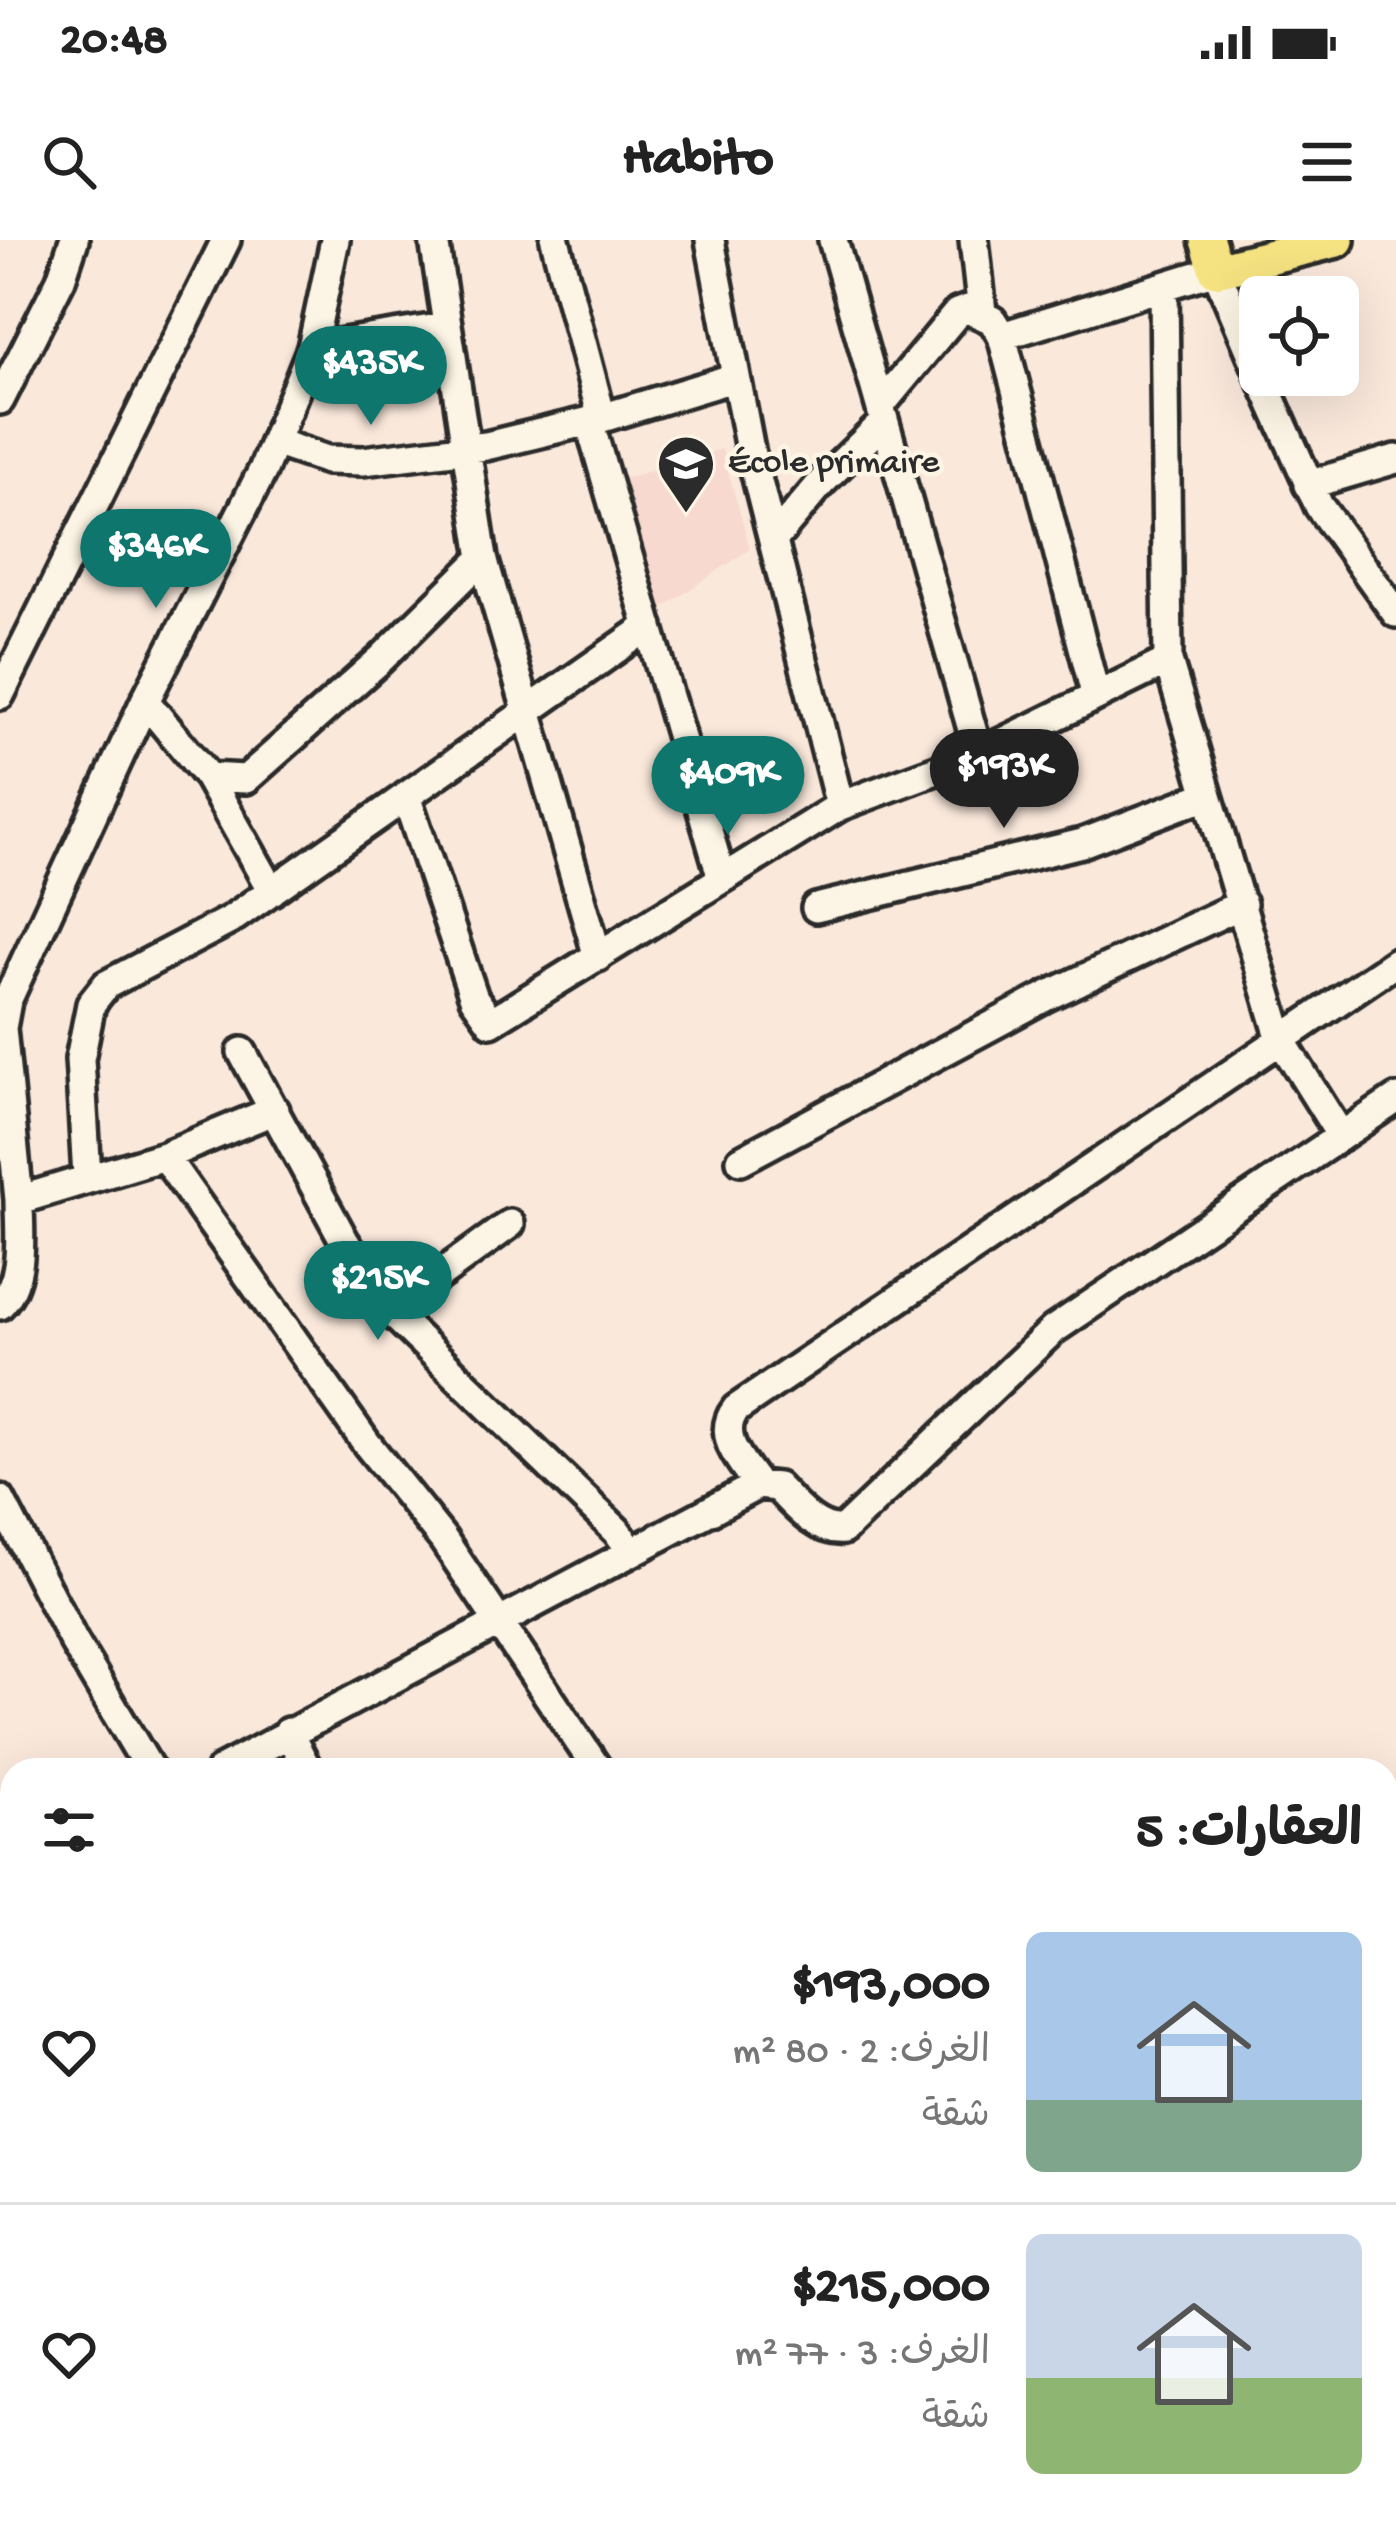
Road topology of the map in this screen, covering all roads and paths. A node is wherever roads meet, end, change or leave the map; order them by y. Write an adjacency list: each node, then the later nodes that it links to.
1 (74, 240): 19 (street)
2 (226, 240): 32 (street)
3 (335, 240): 16 (street)
4 (434, 240): 14 (street)
5 (555, 240): 21 (street)
6 (710, 240): 17 (street)
7 (833, 240): 20 (street)
8 (974, 240): 12 (street)
9 (1337, 240): 10 (main road)
10 (1211, 255): 11 (street); 13 (street)
11 (1164, 286): 15 (street); 30 (street)
12 (982, 312): 15 (street); 20 (street)
13 (1239, 324)
14 (444, 327): 16 (street); 23 (street)
15 (1002, 336): 31 (street)
16 (312, 348): 22 (street)
17 (736, 377): 21 (street); 26 (street)
18 (1269, 396): 25 (street)
19 (0, 400)
20 (882, 414): 26 (street); 35 (street)
21 (595, 420): 23 (street); 29 (street)
22 (274, 442): 23 (street); 33 (street)
23 (463, 447): 27 (street)
24 (1396, 459): 25 (street)
25 (1308, 485): 28 (street)
26 (773, 540): 39 (street)
27 (483, 558): 34 (street); 36 (street)
28 (1396, 613)
29 (649, 626): 34 (street); 40 (street)
30 (1168, 662): 31 (street); 37 (street)
31 (1095, 693): 35 (street)
32 (0, 695)
33 (145, 701): 36 (street); 54 (street)
34 (526, 708): 38 (street); 44 (street)
35 (979, 754): 39 (street)
36 (208, 777): 41 (street)
37 (1207, 795): 42 (street); 43 (street)
38 (406, 796): 41 (street); 44 (street)
39 (840, 806): 40 (street)
40 (722, 879): 44 (street)
41 (272, 891): 53 (street)
42 (1242, 904): 46 (street); 52 (street)
43 (816, 908)
44 (598, 957)
45 (1396, 962): 46 (street)
46 (1281, 1040): 50 (street); 58 (street)
47 (242, 1052): 49 (street)
48 (1396, 1099): 50 (street)
49 (275, 1110): 51 (street); 57 (street)
50 (1341, 1136): 58 (street)
51 (164, 1156): 53 (street); 61 (street)
52 (740, 1160)
53 (87, 1176): 54 (street)
54 (19, 1200): 56 (street)
55 (510, 1224): 57 (street)
56 (0, 1305)
57 (390, 1311): 60 (street)
58 (758, 1485): 60 (street)
59 (0, 1499): 63 (street)
60 (631, 1552): 61 (street)
61 (494, 1622): 62 (street); 66 (street)
62 (288, 1732): 64 (street); 65 (street)
63 (143, 1758)
64 (242, 1758)
65 (302, 1758)
66 (590, 1758)

